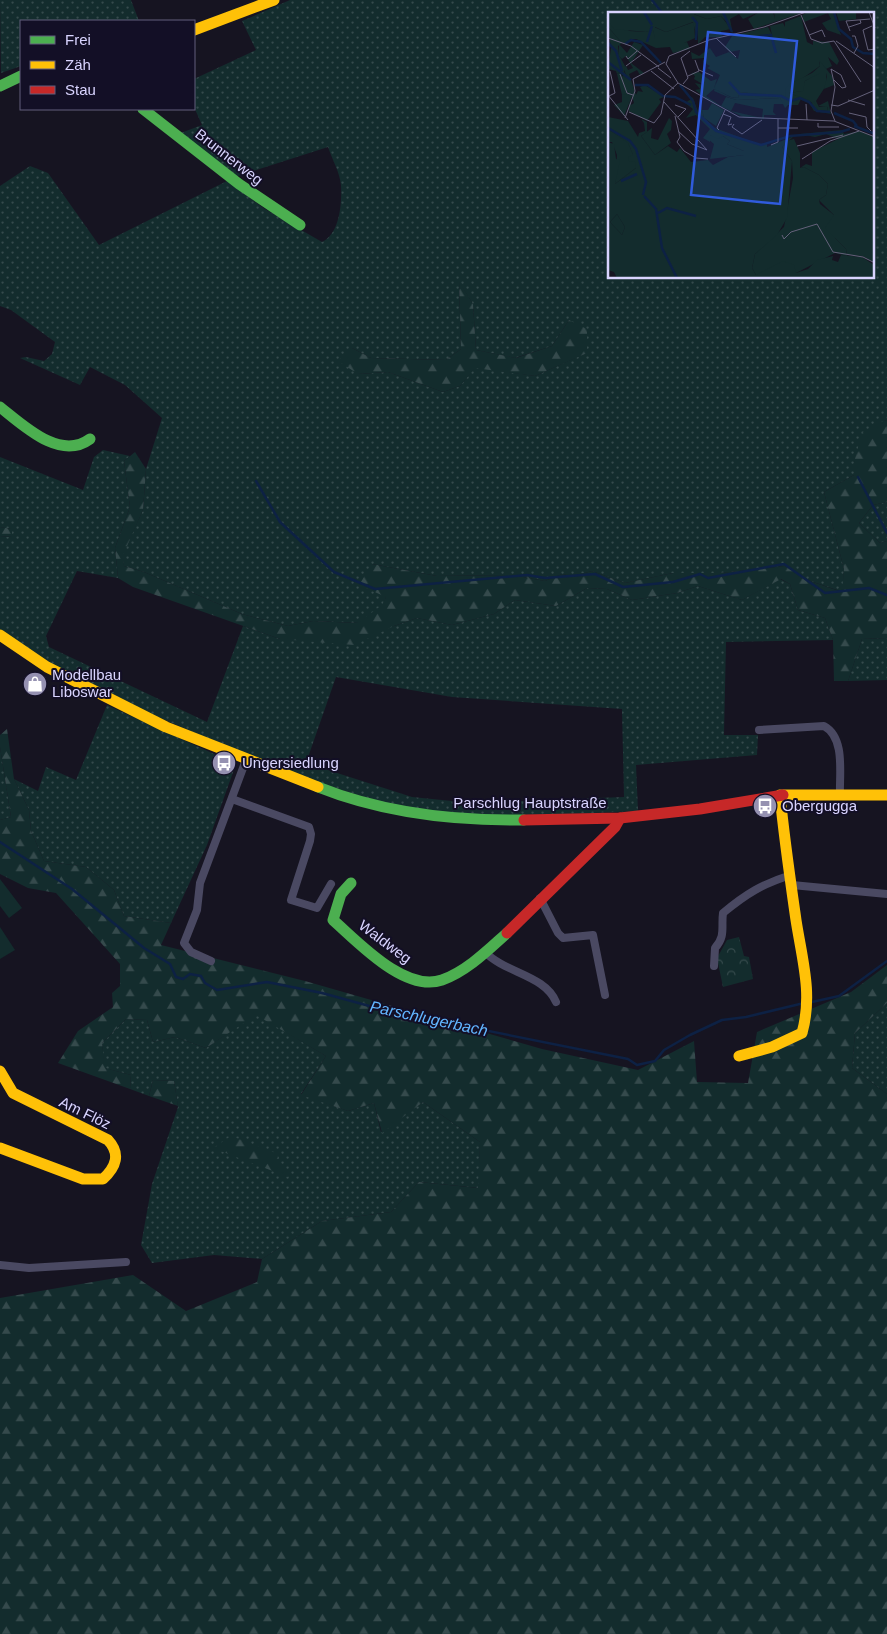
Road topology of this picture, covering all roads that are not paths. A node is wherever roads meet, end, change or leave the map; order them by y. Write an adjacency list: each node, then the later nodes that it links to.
1 (274, 0): 2 (street)
2 (195, 30)
3 (20, 76): 4 (street)
4 (0, 86)
5 (144, 110): 6 (street, Brunnerweg)
6 (300, 225)
7 (0, 407): 8 (street)
8 (90, 439)
9 (0, 635): 11 (street, Parschlug Hauptstraße)
10 (759, 730): 14 (street)
11 (246, 760): 15 (street); 16 (street, Parschlug Hauptstraße)
12 (780, 795): 14 (street, Parschlug Hauptstraße); 16 (street, Parschlug Hauptstraße); 17 (street)
13 (887, 795): 14 (street, Parschlug Hauptstraße)
14 (840, 796)
15 (232, 798): 19 (street); 23 (street)
16 (620, 818): 21 (street, Waldweg)
17 (792, 880): 20 (street); 24 (street); 27 (street)
18 (351, 882): 22 (street, Waldweg)
19 (332, 884)
20 (887, 894)
21 (540, 898): 22 (street, Waldweg); 25 (street)
22 (486, 952): 26 (street)
23 (211, 962)
24 (714, 966)
25 (605, 995)
26 (556, 1002)
27 (739, 1056)
28 (0, 1071): 29 (street, Am Flöz)
29 (0, 1148)
30 (126, 1262): 31 (street)
31 (0, 1265)

